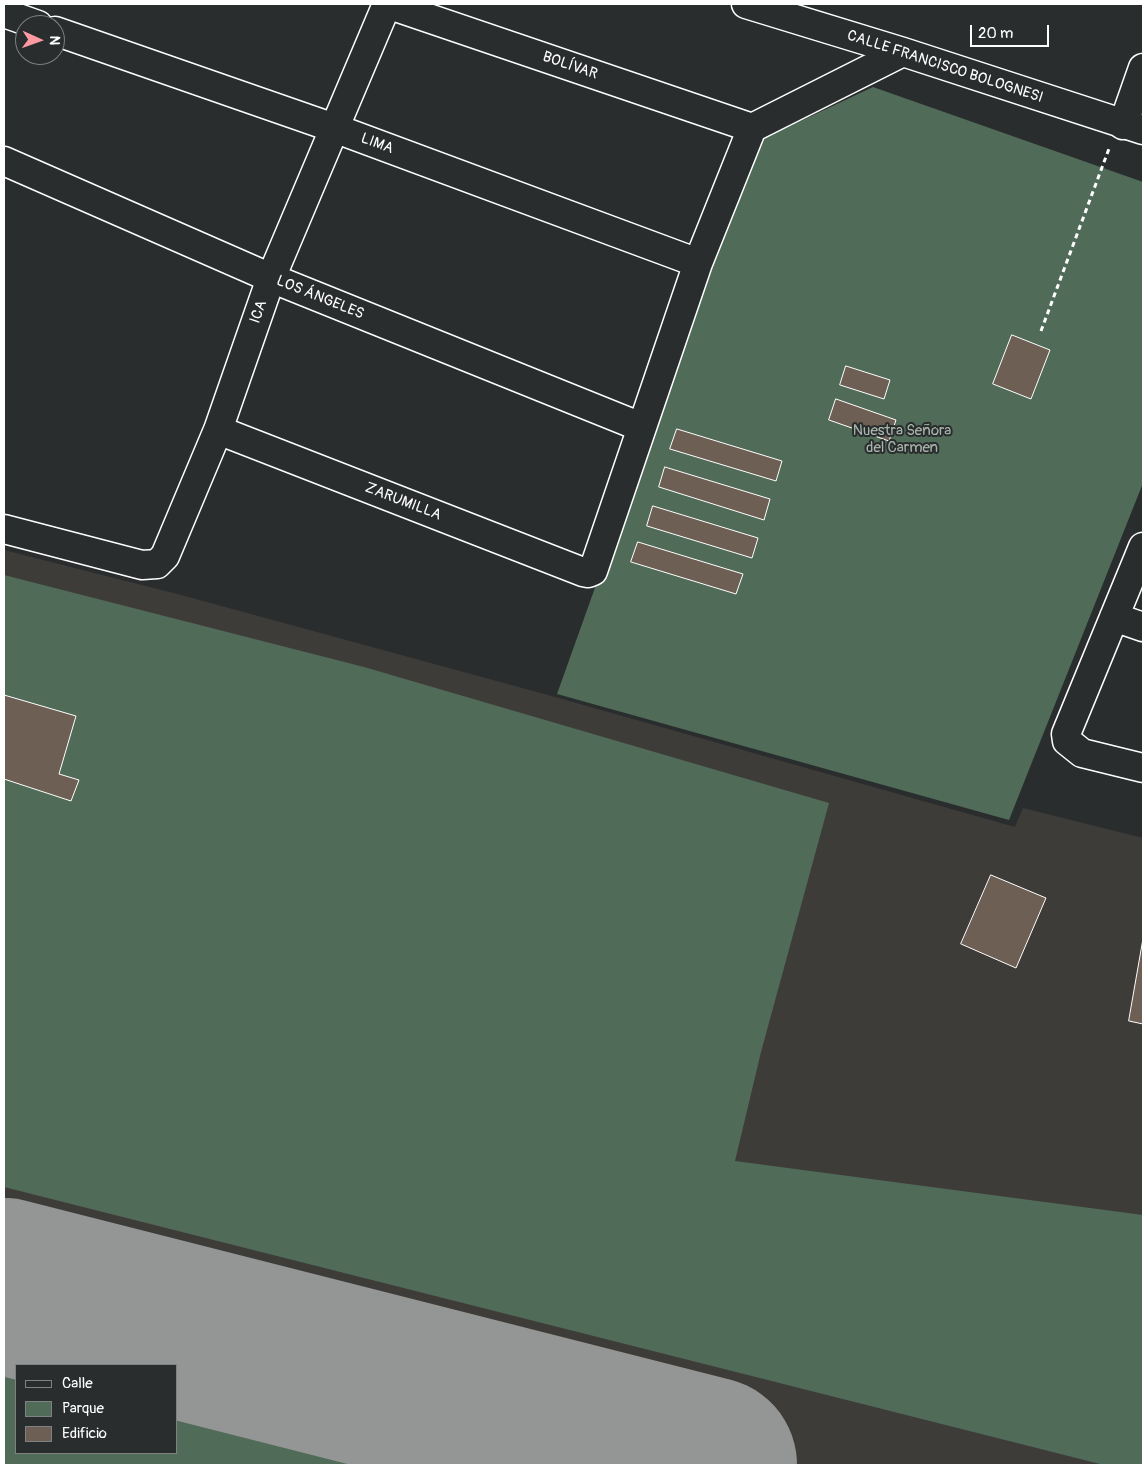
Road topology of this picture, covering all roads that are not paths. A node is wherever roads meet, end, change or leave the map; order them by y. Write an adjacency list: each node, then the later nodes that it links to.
1 (387, 4): 6 (street, ICA); 7 (street, BOLÍVAR)
2 (746, 4): 4 (street, CALLE FRANCISCO BOLOGNESI)
3 (65, 34): 6 (street, LIMA)
4 (903, 52): 7 (street); 8 (street, CALLE FRANCISCO BOLOGNESI)
5 (1143, 68): 8 (street)
6 (334, 128): 10 (street, LIMA); 11 (street, ICA)
7 (752, 128): 10 (street)
8 (1133, 128)
9 (4, 161): 11 (street, LOS ÁNGELES)
10 (698, 263): 12 (street)
11 (271, 278): 12 (street, LOS ÁNGELES); 13 (street, ICA)
12 (641, 427): 13 (street, ZARUMILLA)
13 (218, 430): 14 (street, ICA)
14 (4, 530)
15 (1143, 547): 16 (street)
16 (1114, 618): 17 (street); 18 (street)
17 (1143, 626)
18 (1143, 768)

